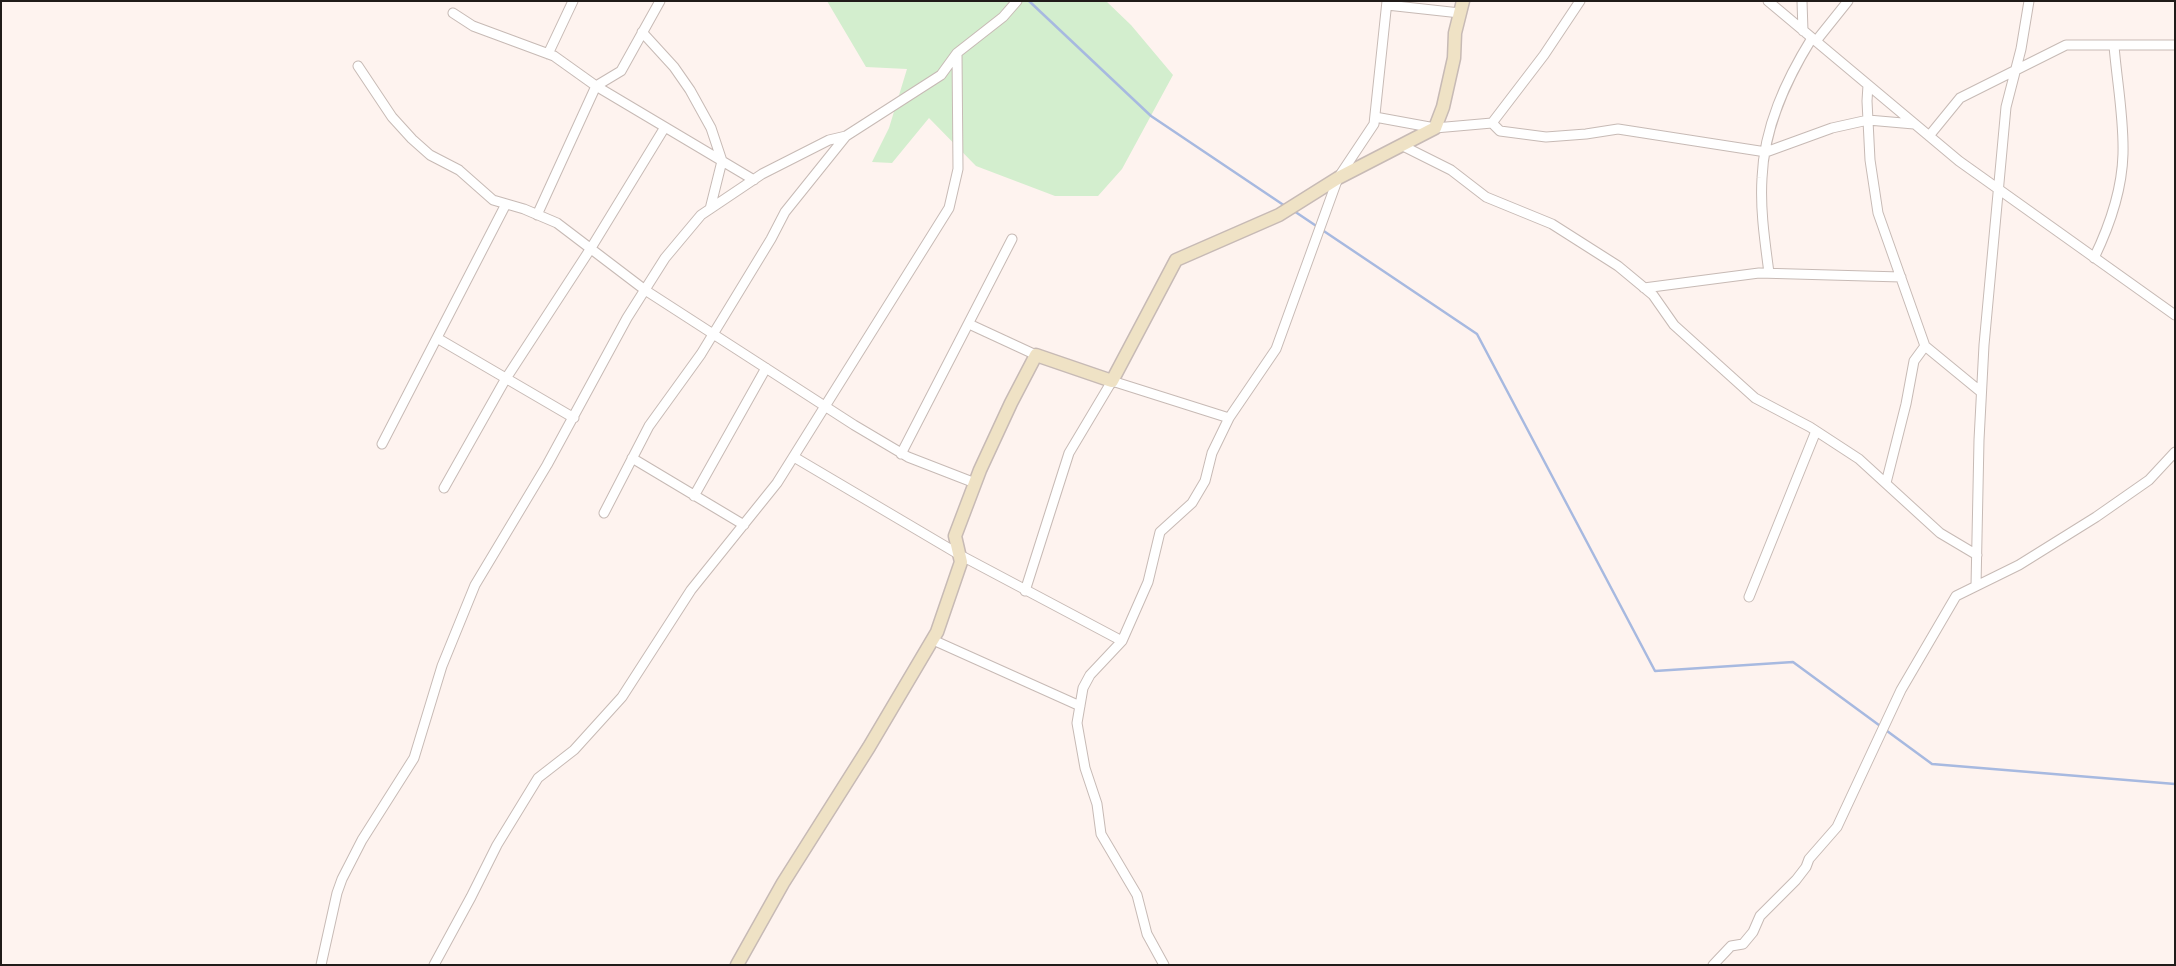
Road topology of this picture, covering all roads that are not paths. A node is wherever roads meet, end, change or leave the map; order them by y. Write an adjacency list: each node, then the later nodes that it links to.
1 (573, 1): 18 (street)
2 (660, 1): 13 (street)
3 (1016, 1): 17 (street)
4 (1580, 1): 25 (street)
5 (1768, 1): 12 (street)
6 (1802, 1): 12 (street)
7 (1848, 1): 14 (street)
8 (2029, 1): 20 (street)
9 (1387, 3): 10 (street); 23 (street)
10 (1461, 7): 28 (street)
11 (453, 13): 18 (street)
12 (1803, 31): 14 (street)
13 (642, 32): 21 (street); 33 (street)
14 (1814, 40): 22 (street); 32 (street)
15 (2175, 45): 16 (street)
16 (2114, 46): 20 (street); 42 (street)
17 (957, 53): 29 (street); 57 (street)
18 (548, 54): 21 (street)
19 (358, 66): 37 (street)
20 (2015, 72): 30 (street); 36 (street)
21 (596, 86): 27 (street); 39 (street)
22 (1868, 86): 24 (street); 26 (street)
23 (1375, 117): 28 (street); 34 (street)
24 (1868, 120): 26 (street); 32 (street); 44 (street)
25 (1492, 123): 28 (street); 32 (street)
26 (1914, 124): 30 (street)
27 (664, 126): 33 (street); 41 (street)
28 (1435, 128): 31 (street)
29 (846, 136): 35 (street); 49 (street)
30 (1928, 136): 36 (street)
31 (1402, 145): 34 (street); 45 (street)
32 (1766, 152): 43 (street)
33 (722, 161): 35 (street); 38 (street)
34 (1338, 178): 55 (street); 59 (street)
35 (754, 180): 38 (street)
36 (1999, 190): 42 (street); 56 (street)
37 (506, 204): 39 (street); 50 (street)
38 (710, 209): 46 (street)
39 (537, 214): 41 (street)
40 (1012, 239): 48 (street)
41 (591, 248): 46 (street); 54 (street)
42 (2094, 258): 47 (street)
43 (1769, 273): 44 (street); 45 (street)
44 (1901, 277): 51 (street)
45 (1644, 288): 60 (street)
46 (645, 290): 49 (street); 58 (street)
47 (2175, 314)
48 (968, 324): 52 (street); 63 (street)
49 (713, 334): 53 (street); 65 (street)
50 (437, 338): 54 (street); 61 (street)
51 (1924, 346): 56 (street); 67 (street)
52 (1036, 355): 55 (street); 66 (street)
53 (766, 368): 57 (street); 69 (street)
54 (506, 378): 58 (street); 68 (street)
55 (1112, 380): 59 (street); 75 (street)
56 (1981, 392): 73 (street)
57 (826, 406): 63 (street); 64 (street)
58 (574, 418): 80 (street)
59 (1229, 418): 78 (street)
60 (1816, 431): 67 (street); 76 (street)
61 (382, 444)
62 (2175, 452): 74 (street)
63 (902, 454): 66 (street)
64 (794, 456): 71 (street); 72 (street)
65 (632, 458): 69 (street); 70 (street)
66 (975, 483): 72 (street)
67 (1886, 484): 73 (street)
68 (444, 488)
69 (694, 496): 71 (street)
70 (604, 513)
71 (744, 525): 81 (street)
72 (960, 555): 75 (street); 77 (street)
73 (1977, 555): 74 (street)
74 (1976, 586): 84 (street)
75 (1025, 591): 78 (street)
76 (1749, 597)
77 (932, 640): 79 (street); 82 (street)
78 (1122, 641): 79 (street)
79 (1080, 706): 83 (street)
80 (321, 965)
81 (434, 965)
82 (736, 965)
83 (1164, 965)
84 (1713, 965)

